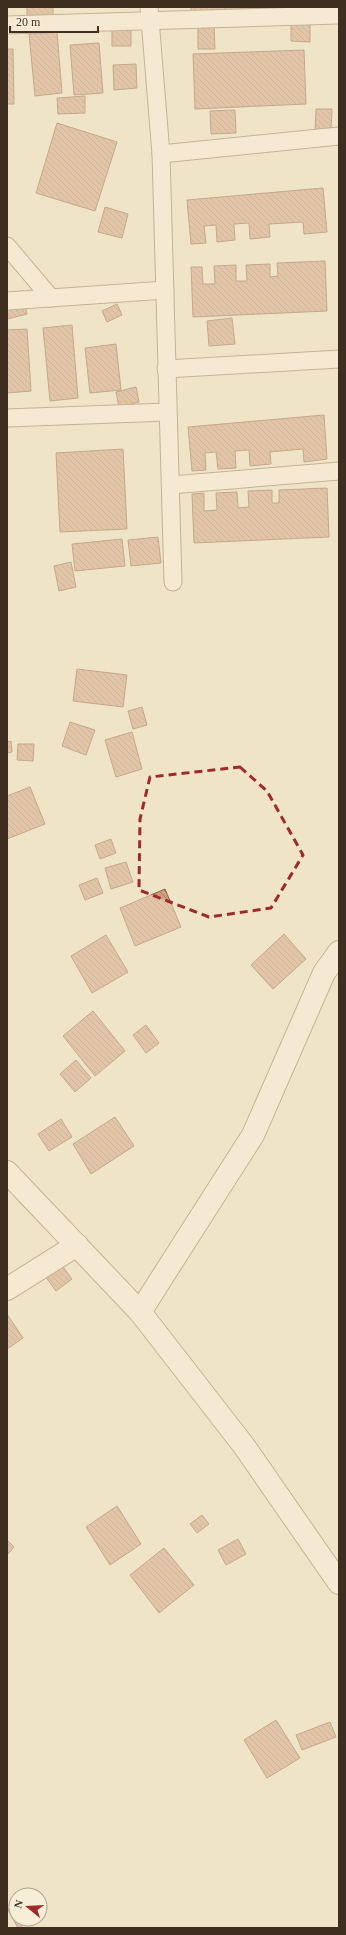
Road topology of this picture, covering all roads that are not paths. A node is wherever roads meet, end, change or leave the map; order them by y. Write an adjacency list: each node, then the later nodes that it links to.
1 (150, 14): 2 (lane); 3 (lane); 5 (lane)
2 (339, 15)
3 (7, 25)
4 (339, 136): 5 (lane)
5 (161, 154): 7 (lane)
6 (7, 246): 8 (lane)
7 (165, 290): 8 (lane); 11 (lane)
8 (51, 298): 9 (lane)
9 (7, 301)
10 (339, 359): 11 (lane)
11 (166, 369): 12 (lane)
12 (167, 412): 13 (lane); 15 (lane)
13 (7, 418)
14 (339, 471): 15 (lane)
15 (171, 485): 16 (lane)
16 (173, 582)
17 (339, 952): 21 (street)
18 (10, 1180): 19 (street)
19 (77, 1245): 20 (street); 21 (street)
20 (7, 1289)
21 (140, 1312): 22 (street)
22 (339, 1583)

